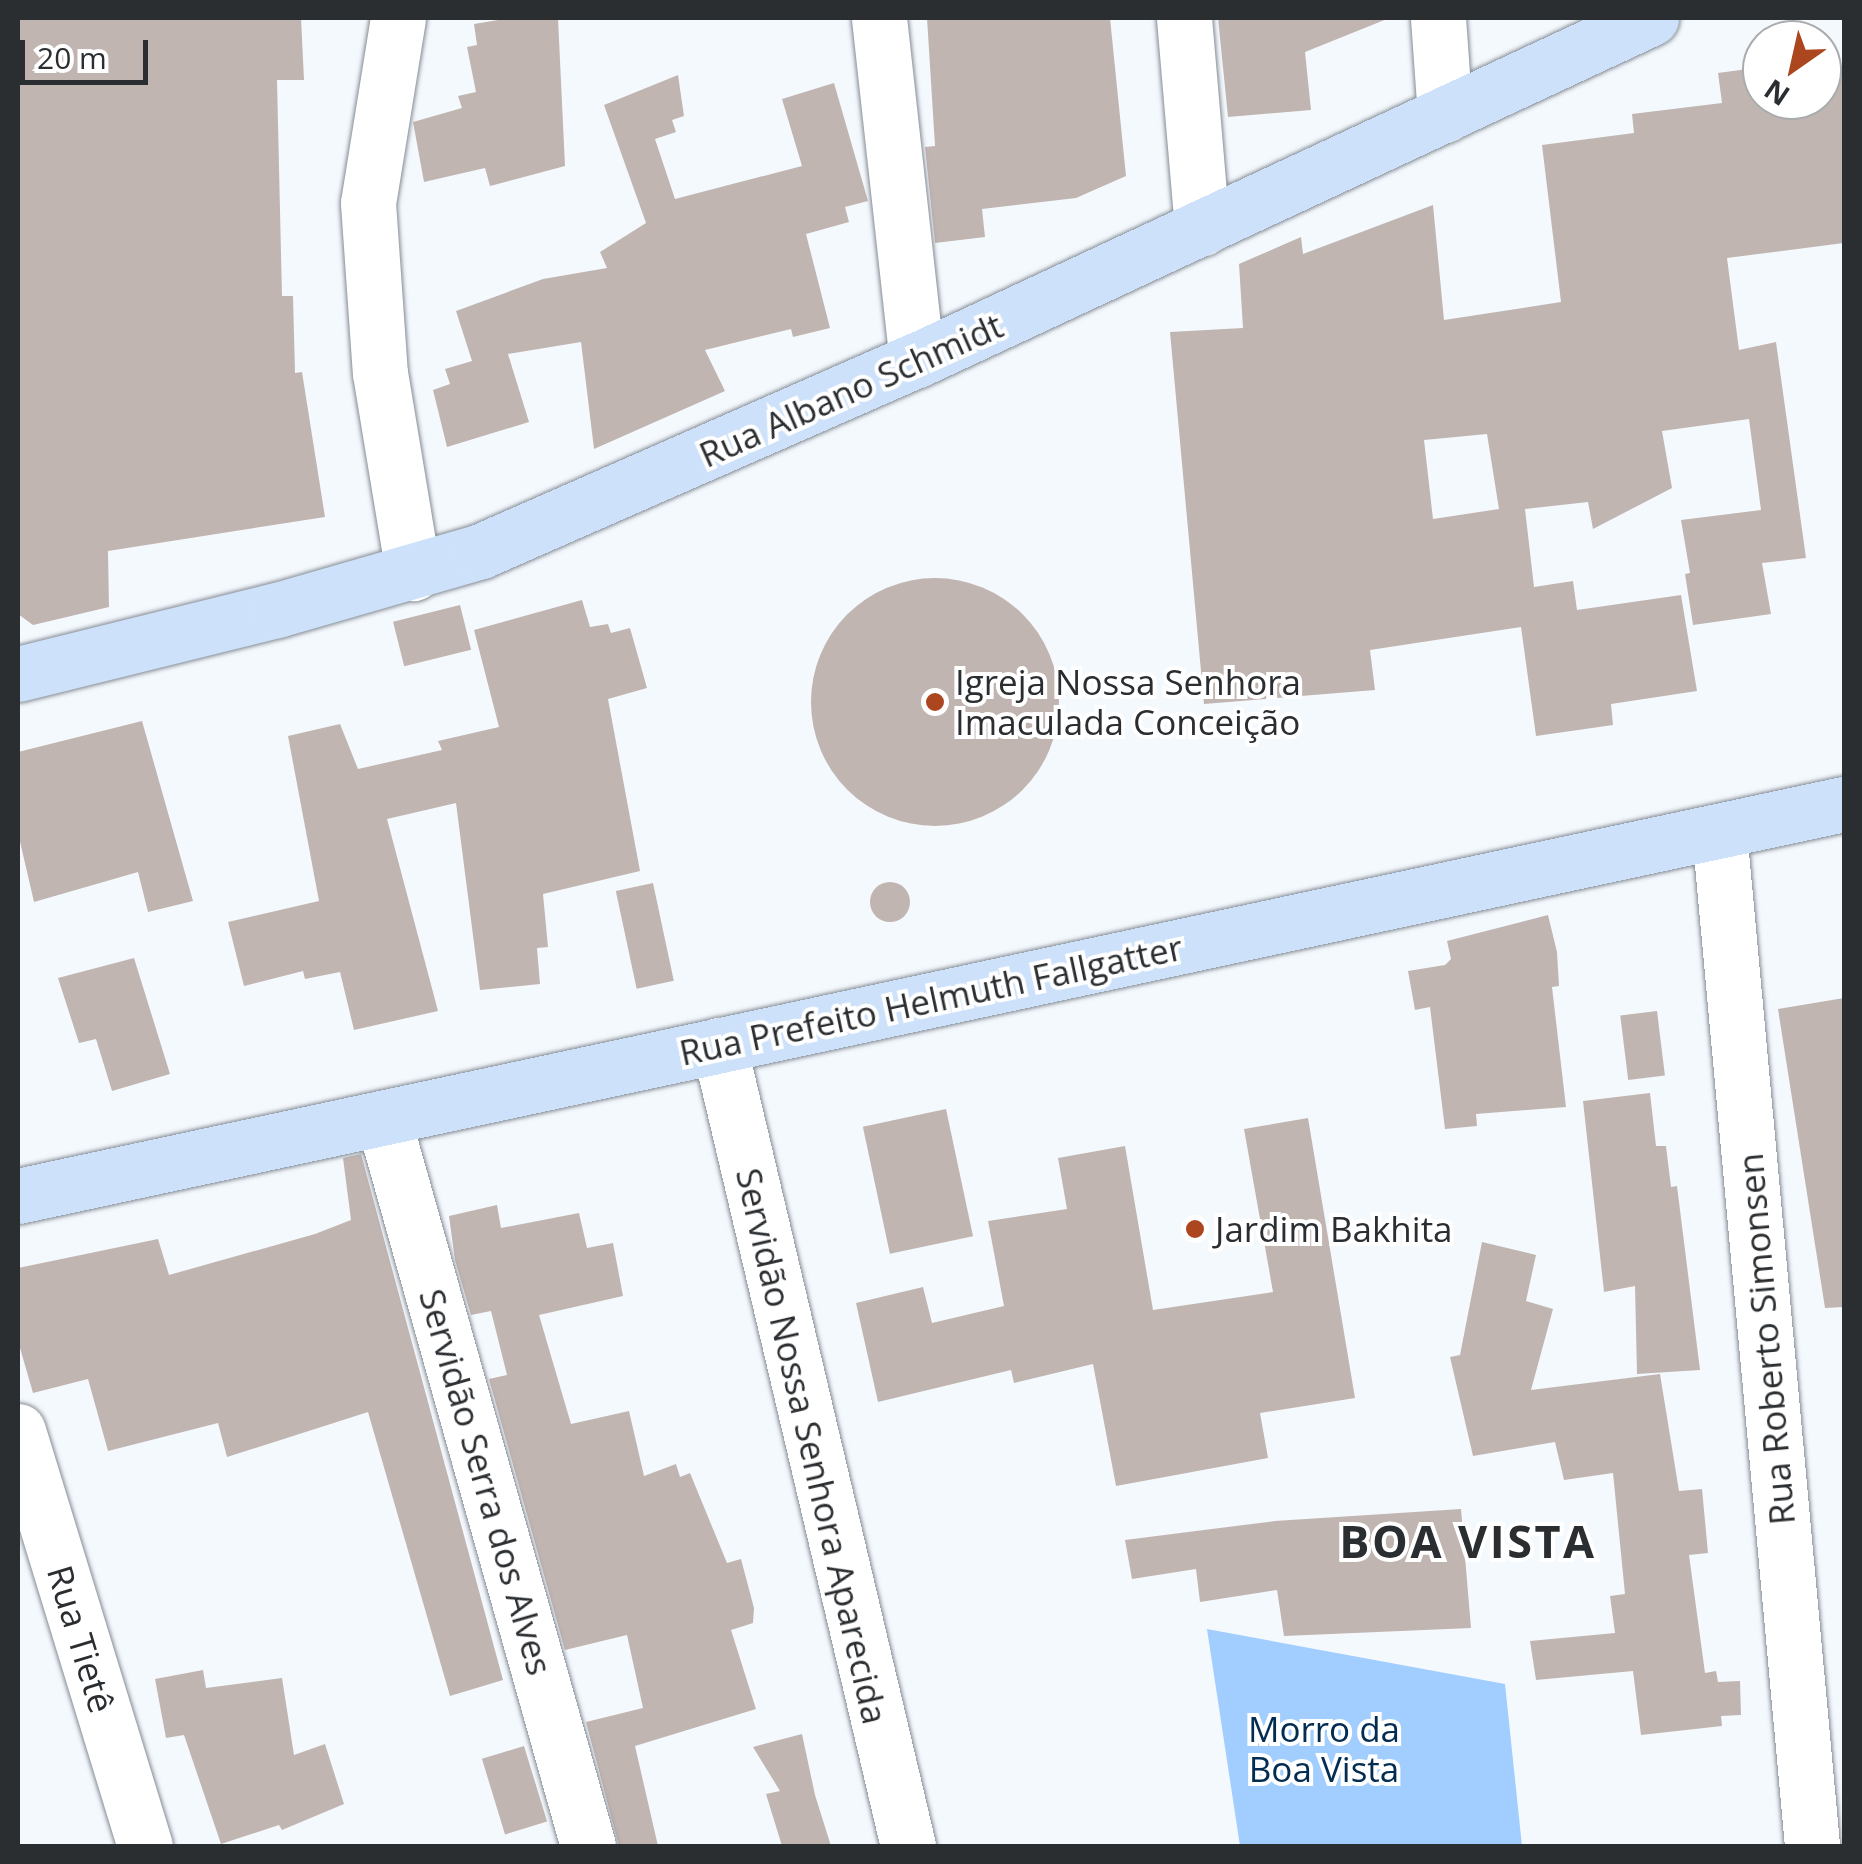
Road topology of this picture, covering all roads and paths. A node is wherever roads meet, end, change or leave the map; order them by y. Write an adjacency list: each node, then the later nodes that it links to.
1 (398, 18): 9 (street)
2 (878, 18): 8 (street)
3 (1184, 18): 7 (street)
4 (1438, 18): 6 (street)
5 (1652, 18): 6 (main road, Rua Albano Schmidt)
6 (1445, 115): 7 (main road, Rua Albano Schmidt)
7 (1202, 228): 8 (main road, Rua Albano Schmidt)
8 (917, 360): 9 (main road, Rua Albano Schmidt)
9 (413, 573): 10 (main road, Rua Albano Schmidt)
10 (18, 674)
11 (1844, 804): 12 (main road, Rua Prefeito Helmuth Fallgatter)
12 (1720, 831): 13 (main road, Rua Prefeito Helmuth Fallgatter); 20 (street, Rua Roberto Simonsen)
13 (719, 1046): 14 (main road, Rua Prefeito Helmuth Fallgatter); 19 (street, Servidão Nossa Senhora Aparecida)
14 (383, 1118): 15 (main road, Rua Prefeito Helmuth Fallgatter); 18 (street, Servidão Serra dos Alves)
15 (18, 1196)
16 (18, 1431): 17 (street, Rua Tietê)
17 (146, 1846)
18 (588, 1846)
19 (908, 1846)
20 (1812, 1846)

